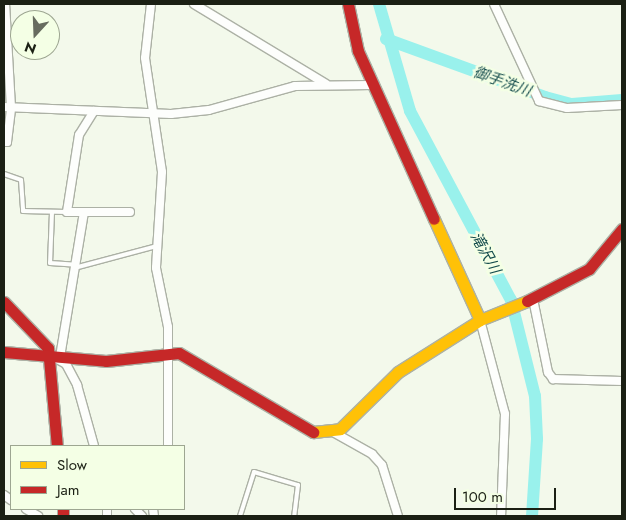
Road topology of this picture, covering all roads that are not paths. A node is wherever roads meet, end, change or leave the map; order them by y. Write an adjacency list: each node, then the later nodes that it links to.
1 (5, 4): 9 (street)
2 (151, 4): 11 (street)
3 (194, 4): 6 (street)
4 (348, 4): 7 (street)
5 (494, 4): 8 (street)
6 (326, 84): 7 (street); 11 (street)
7 (372, 85): 23 (street)
8 (622, 105)
9 (8, 107): 10 (street); 12 (street)
10 (94, 111): 11 (street); 15 (street)
11 (153, 114): 19 (street)
12 (4, 142)
13 (4, 174): 14 (lane)
14 (52, 212): 15 (lane); 20 (lane)
15 (67, 212): 16 (street)
16 (84, 212): 17 (street); 20 (street)
17 (130, 212)
18 (622, 228): 21 (street)
19 (157, 246): 20 (lane); 24 (street)
20 (78, 266): 26 (street)
21 (530, 300): 23 (street); 27 (street)
22 (4, 302): 26 (street)
23 (485, 318): 28 (street); 35 (street)
24 (168, 351): 26 (street); 28 (street); 31 (street)
25 (4, 352): 26 (street)
26 (55, 356): 29 (street); 30 (street)
27 (622, 381)
28 (333, 432): 34 (street)
29 (57, 445)
30 (94, 445)
31 (168, 445)
32 (240, 516): 33 (lane)
33 (294, 516)
34 (398, 516)
35 (501, 516)

